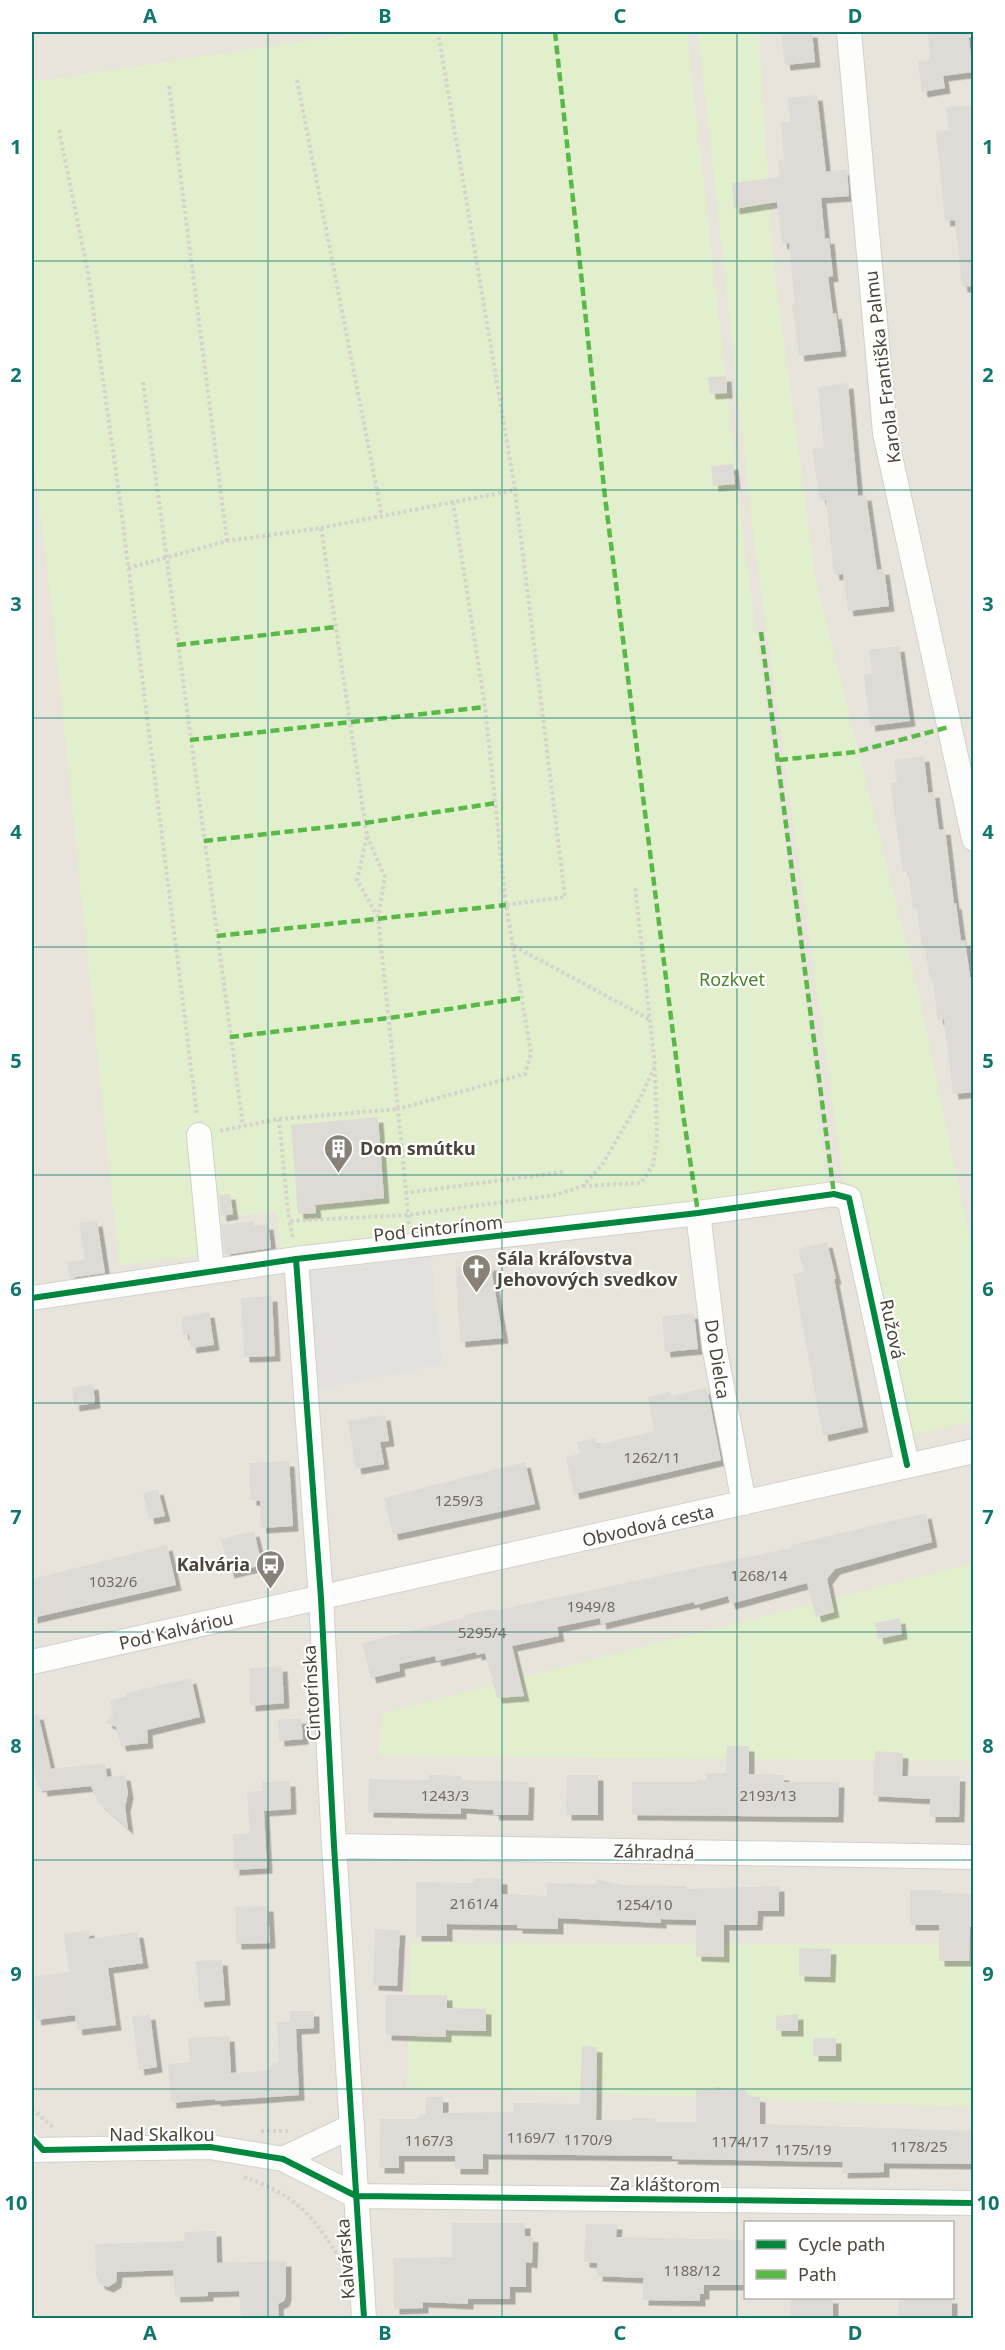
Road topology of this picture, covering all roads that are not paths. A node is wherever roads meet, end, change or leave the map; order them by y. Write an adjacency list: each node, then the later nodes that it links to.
1 (849, 32): 2 (street, Karola Františka Palmu)
2 (974, 839)
3 (199, 1136): 7 (street)
4 (849, 1198): 5 (street, Pod cintorínom); 10 (street, Ružová)
5 (698, 1213): 6 (street, Pod cintorínom); 11 (street, Do Dielca)
6 (296, 1259): 7 (street, Pod cintorínom); 12 (street, Cintorínska)
7 (212, 1271): 8 (street, Pod cintorínom)
8 (32, 1298)
9 (974, 1451): 10 (street, Obvodová cesta)
10 (907, 1465): 11 (street, Obvodová cesta)
11 (744, 1503): 12 (street, Obvodová cesta)
12 (321, 1598): 13 (street, Pod Kalváriou); 14 (street, Cintorínska)
13 (32, 1662)
14 (334, 1846): 15 (street, Záhradná); 16 (street, Cintorínska)
15 (974, 1857)
16 (352, 2126): 18 (street); 19 (street, Kalvárska)
17 (36, 2146): 18 (street, Nad Skalkou)
18 (282, 2159): 19 (street, Nad Skalkou)
19 (356, 2196): 20 (street, Za kláštorom); 21 (street, Kalvárska)
20 (974, 2203)
21 (364, 2319)

